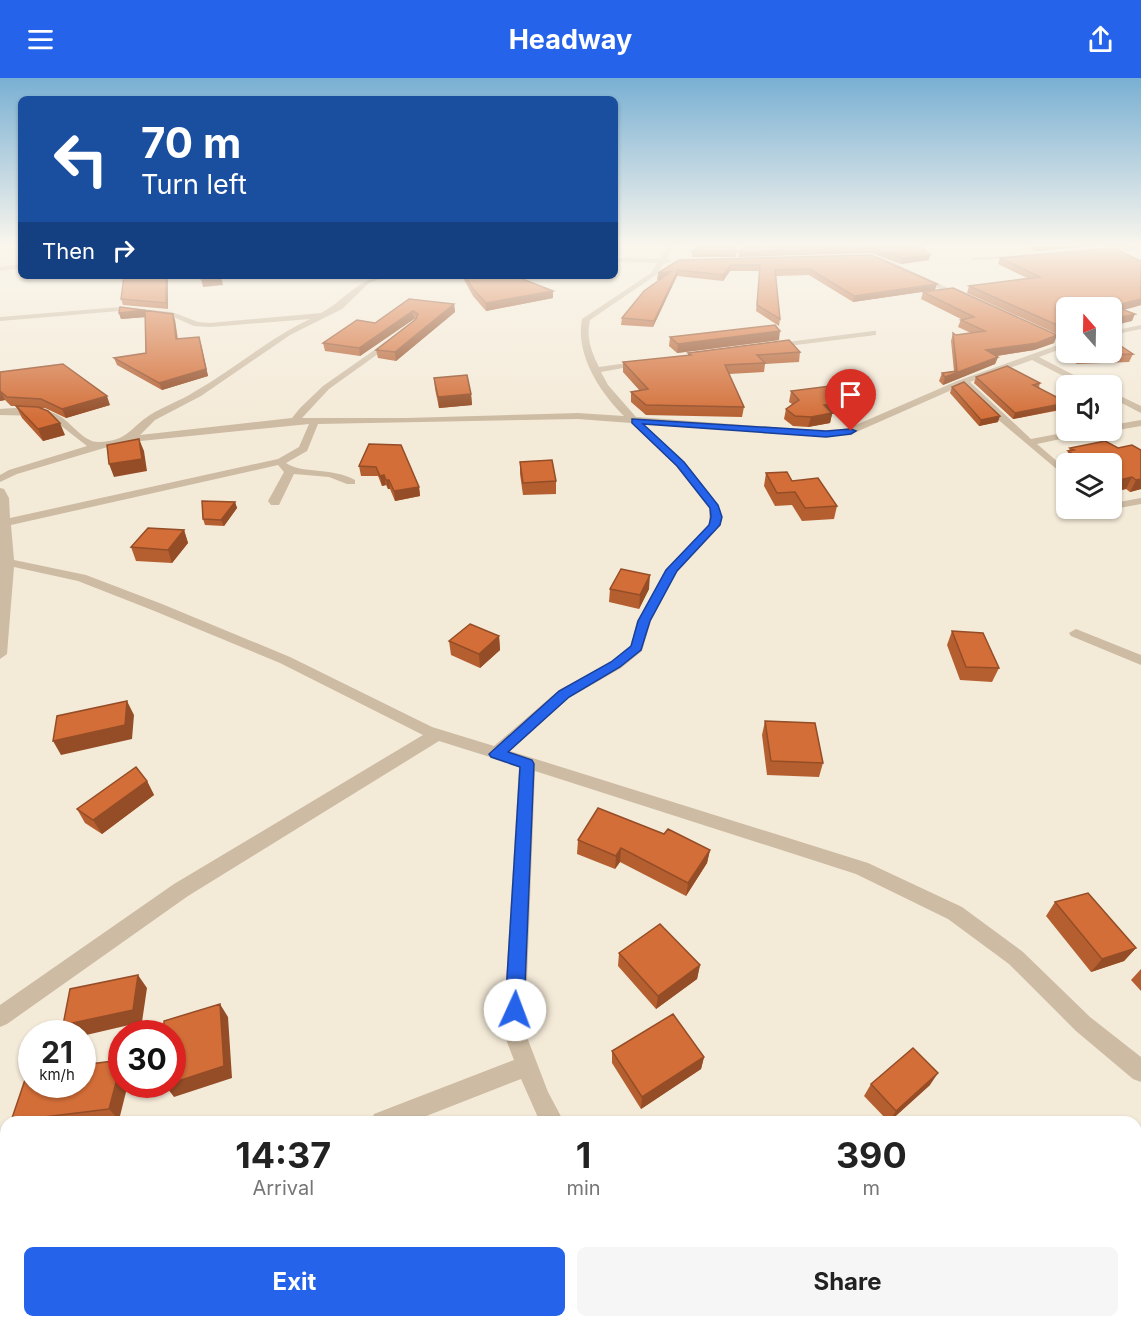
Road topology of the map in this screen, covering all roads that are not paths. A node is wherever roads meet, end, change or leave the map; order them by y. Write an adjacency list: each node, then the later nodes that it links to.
1 (346, 302): 3 (street)
2 (612, 302): 13 (street)
3 (325, 315): 4 (street); 25 (street)
4 (0, 319)
5 (1141, 327): 7 (street)
6 (405, 330): 19 (street)
7 (1122, 331)
8 (873, 333): 9 (street)
9 (767, 346)
10 (1056, 348): 11 (street)
11 (1033, 357): 14 (street); 15 (street)
12 (651, 362): 13 (street)
13 (597, 370): 21 (street)
14 (1069, 375)
15 (965, 382): 21 (street); 26 (street)
16 (1122, 401): 17 (street)
17 (1141, 410)
18 (0, 412): 27 (street)
19 (295, 420): 20 (street); 25 (street)
20 (315, 420): 21 (street); 28 (street)
21 (635, 421): 43 (street)
22 (1141, 423): 23 (street)
23 (1122, 426)
24 (1056, 437): 26 (street)
25 (130, 439): 27 (street)
26 (1029, 442): 29 (street)
27 (97, 446): 31 (street)
28 (278, 462): 30 (street); 37 (street)
29 (1056, 465)
30 (290, 471): 32 (street); 35 (street)
31 (0, 479)
32 (351, 482)
33 (0, 491): 37 (street)
34 (1141, 501): 36 (street)
35 (275, 503)
36 (1122, 504)
37 (5, 523): 38 (street)
38 (4, 562): 40 (street); 42 (street)
39 (1076, 633): 41 (street)
40 (0, 654)
41 (1141, 660)
42 (438, 734): 43 (street); 45 (street)
43 (496, 754): 44 (street)
44 (527, 764): 46 (street); 47 (street)
45 (0, 1017)
46 (527, 1066): 48 (street); 49 (street)
47 (1141, 1071)
48 (398, 1116)
49 (550, 1116)

